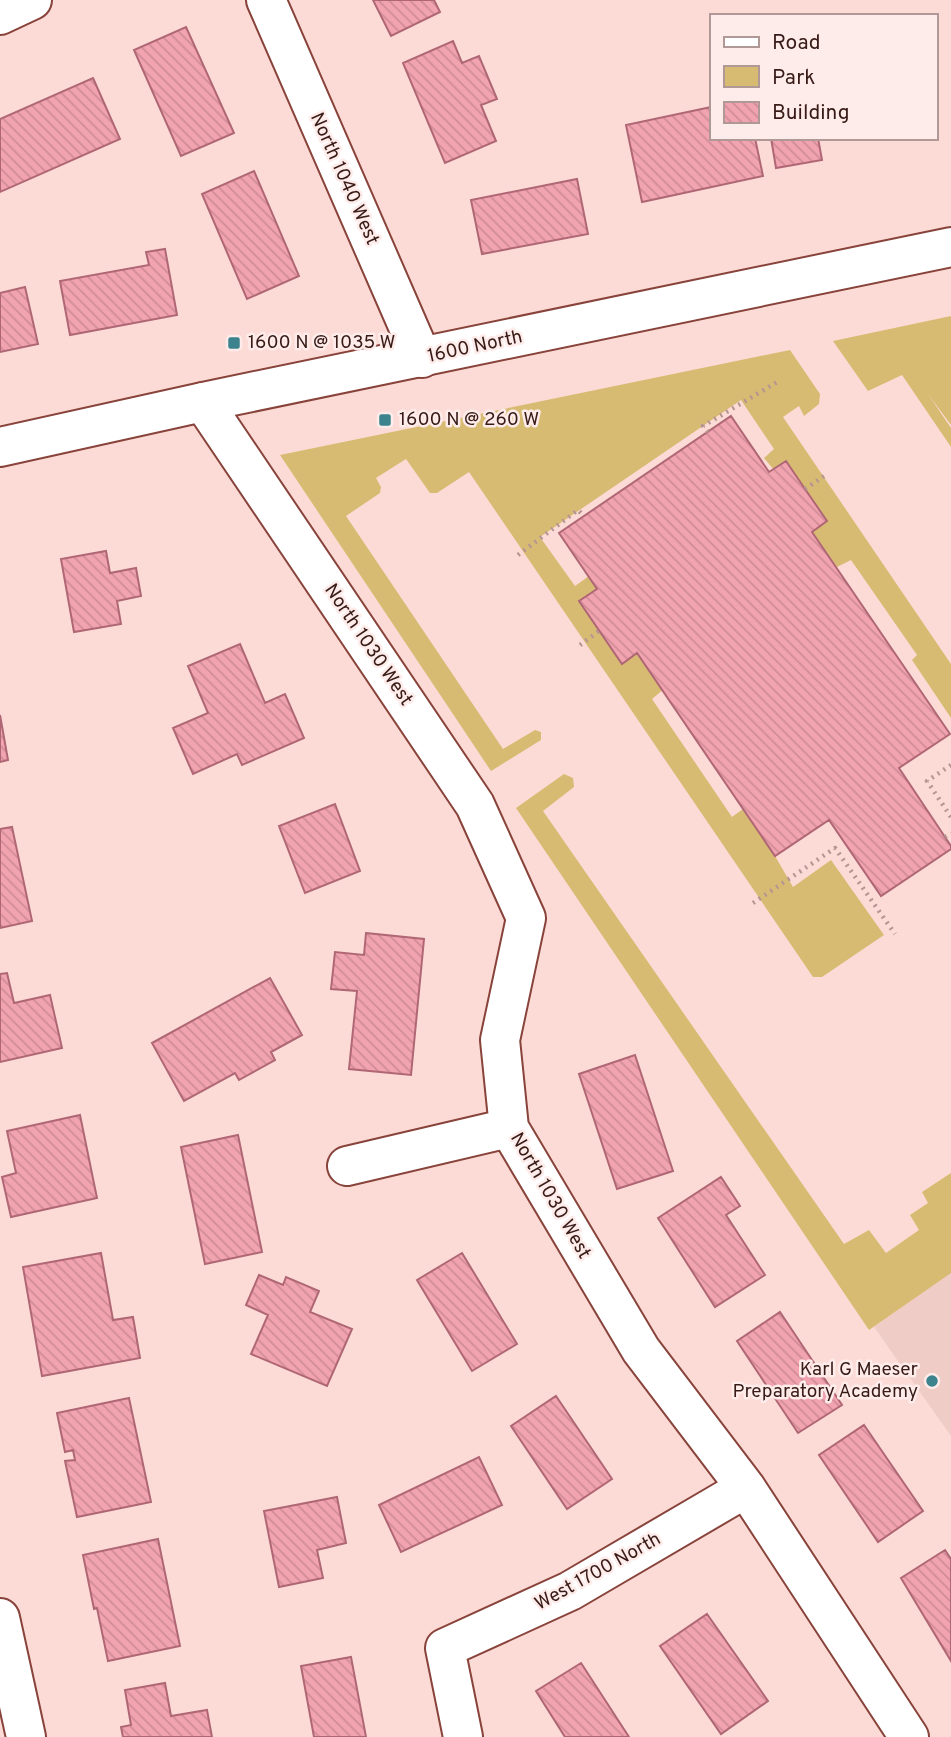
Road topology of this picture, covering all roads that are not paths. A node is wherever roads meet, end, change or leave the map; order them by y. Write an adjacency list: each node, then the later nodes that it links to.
1 (32, 0): 3 (street)
2 (266, 0): 5 (street, North 1040 West)
3 (0, 15)
4 (951, 247): 5 (street, 1600 North)
5 (422, 358): 6 (street, 1600 North)
6 (204, 402): 7 (street, 1600 North); 8 (street, North 1030 West)
7 (0, 447)
8 (509, 1128): 9 (street); 10 (street, North 1030 West)
9 (347, 1166)
10 (746, 1488): 13 (street, West 1700 North); 14 (street, North 1030 West)
11 (0, 1618): 12 (street)
12 (26, 1737)
13 (463, 1737)
14 (909, 1737)

